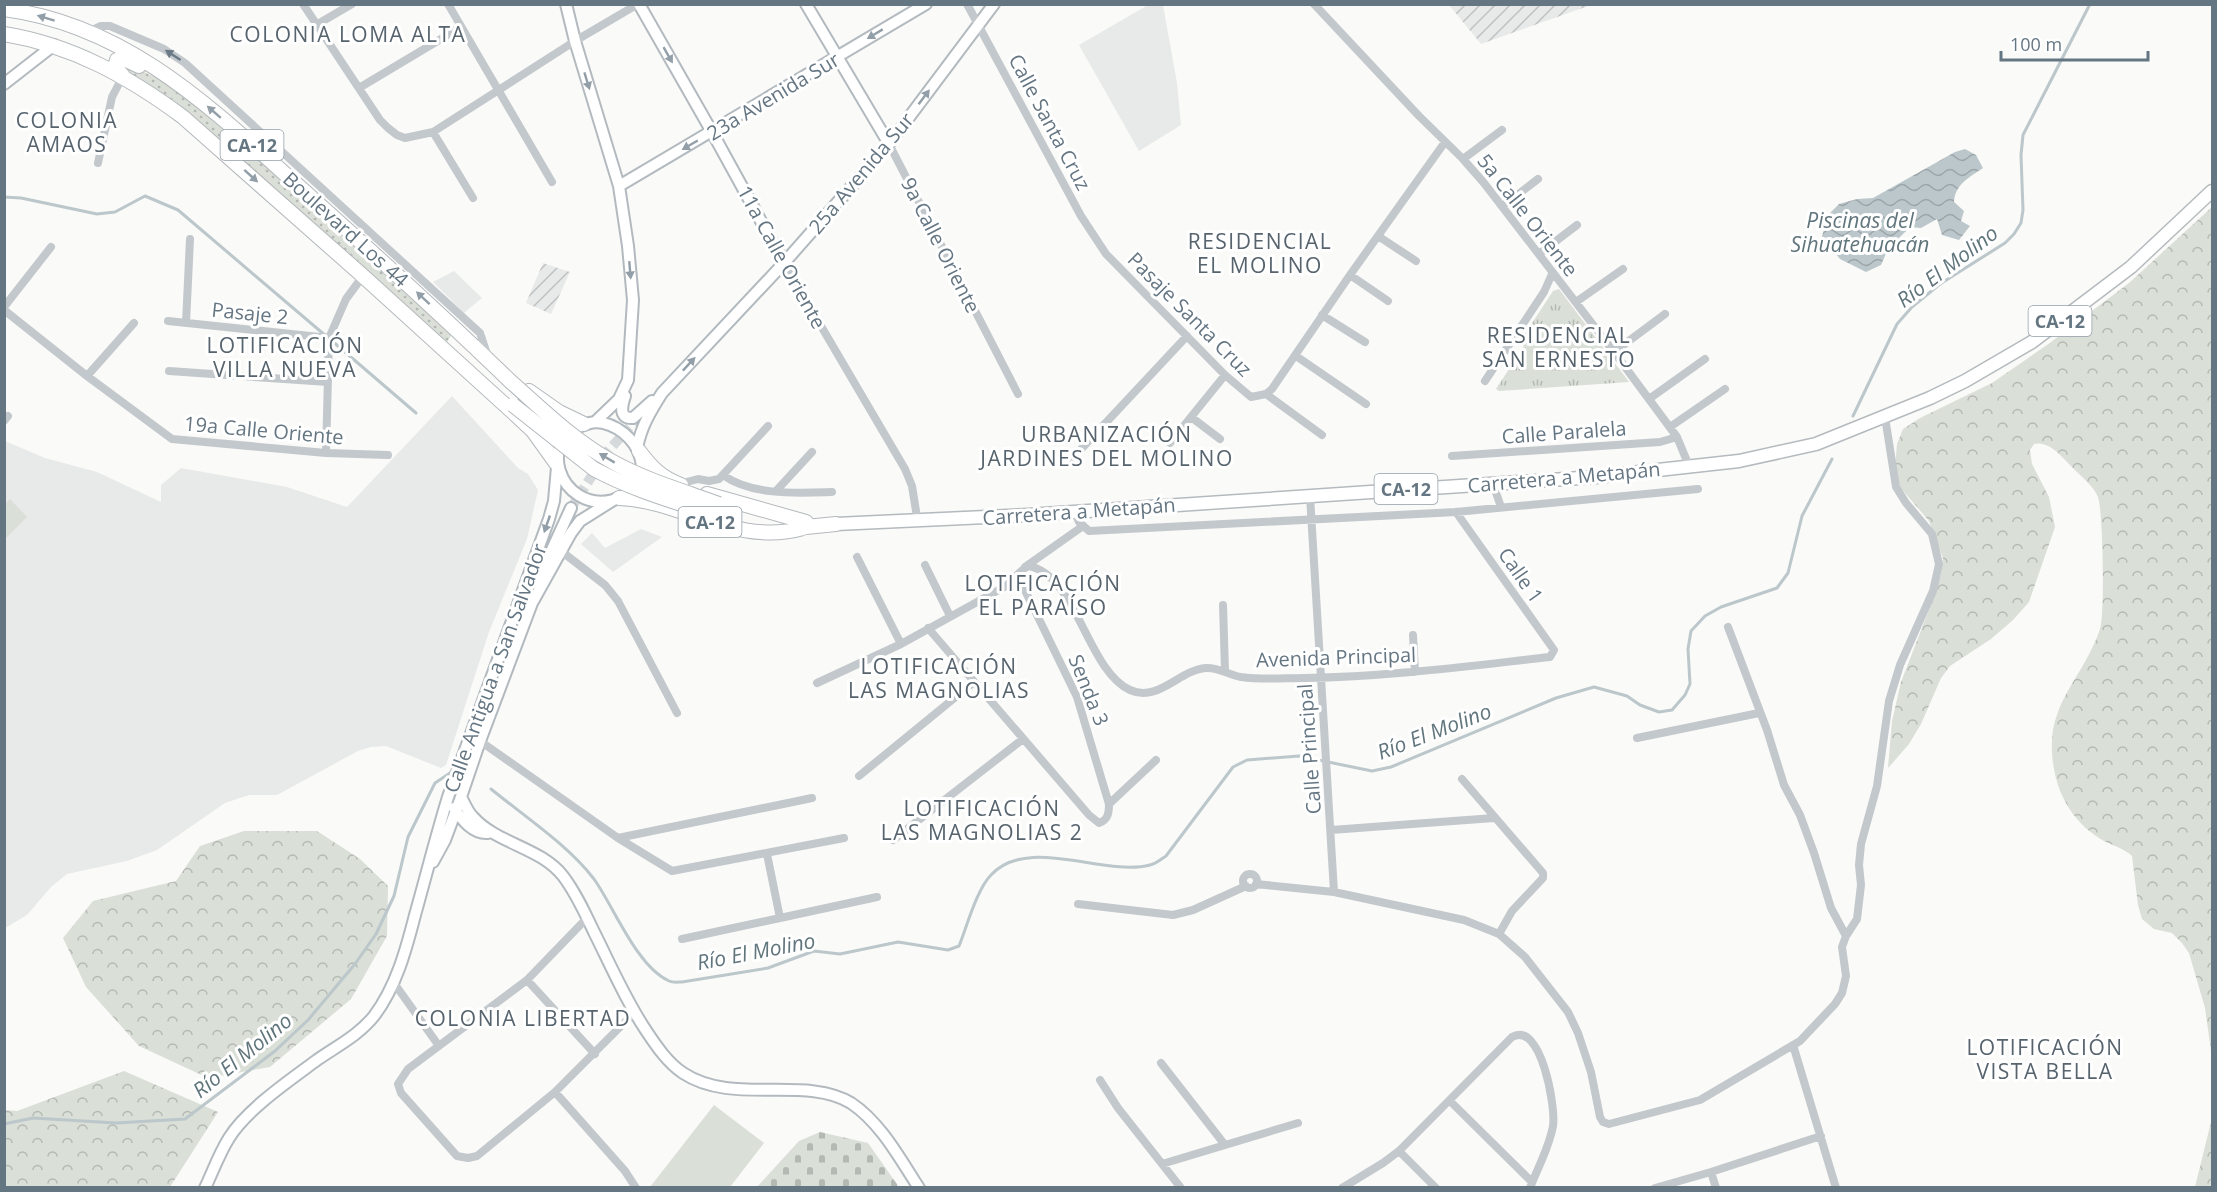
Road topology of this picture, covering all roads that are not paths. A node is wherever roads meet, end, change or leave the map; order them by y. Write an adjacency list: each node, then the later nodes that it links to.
1 (303, 4): 14 (street)
2 (352, 4): 14 (street)
3 (448, 4): 15 (street)
4 (566, 4): 18 (main road)
5 (638, 4): 18 (street); 29 (main road, 11a Calle Oriente, one-way to 29)
6 (806, 4): 21 (main road, 9a Calle Oriente)
7 (926, 4): 21 (main road, 23a Avenida Sur, one-way to 21)
8 (967, 4): 13 (street, Calle Santa Cruz)
9 (994, 4): 13 (main road, 25a Avenida Sur)
10 (1314, 4): 30 (street, 5a Calle Oriente)
11 (24, 8): 12 (highway, Boulevard Los 44 / CA-12); 16 (highway, Boulevard Los 44 / CA-12, one-way to 11)
12 (4, 9)
13 (979, 24): 31 (main road, 25a Avenida Sur, one-way to 13); 44 (street, Calle Santa Cruz)
14 (316, 25): 25 (street)
15 (461, 27): 25 (street); 26 (street)
16 (88, 32): 19 (highway, Boulevard Los 44 / CA-12); 66 (street, one-way to 16)
17 (4, 34): 20 (highway, Boulevard Los 44 / CA-12)
18 (575, 41): 26 (street); 36 (main road, one-way to 36)
19 (112, 42): 20 (highway); 23 (highway, Boulevard Los 44 / CA-12)
20 (57, 46): 22 (highway, Boulevard Los 44 / CA-12); 24 (main road)
21 (838, 57): 29 (main road, 23a Avenida Sur); 31 (main road, 9a Calle Oriente)
22 (123, 76): 23 (highway); 33 (street); 51 (highway, Boulevard Los 44 / CA-12, one-way to 51)
23 (177, 81): 63 (highway, Boulevard Los 44 / CA-12, one-way to 23)
24 (4, 84)
25 (360, 88): 28 (street)
26 (499, 91): 28 (street); 35 (street)
27 (1502, 130): 32 (street)
28 (433, 132): 38 (street)
29 (712, 132): 36 (main road, 23a Avenida Sur, one-way to 36); 47 (main road, 11a Calle Oriente)
30 (1445, 142): 32 (street, 5a Calle Oriente); 41 (street)
31 (889, 144): 47 (main road, 25a Avenida Sur); 77 (street, 9a Calle Oriente)
32 (1463, 159): 39 (street, 5a Calle Oriente)
33 (98, 163)
34 (1538, 179): 39 (street)
35 (552, 182)
36 (619, 186): 70 (main road, one-way to 70)
37 (2212, 191): 82 (main road, Carretera a Metapán / CA-12)
38 (473, 198)
39 (1503, 206): 45 (street, 5a Calle Oriente)
40 (1577, 225): 45 (street)
41 (1378, 236): 46 (street); 50 (street)
42 (190, 238): 58 (street)
43 (51, 247): 54 (street)
44 (1106, 254): 60 (street, Pasaje Santa Cruz)
45 (1539, 254): 49 (street, 5a Calle Oriente)
46 (1416, 261)
47 (784, 263): 76 (main road, 25a Avenida Sur, one-way to 47); 112 (street, 11a Calle Oriente)
48 (1623, 269): 53 (street)
49 (1552, 274): 53 (street, 5a Calle Oriente); 73 (street)
50 (1350, 275): 52 (street); 56 (street)
51 (363, 276): 61 (street); 62 (highway, Boulevard Los 44 / CA-12)
52 (1388, 301)
53 (1576, 302): 65 (street, 5a Calle Oriente)
54 (4, 309): 72 (street, 19a Calle Oriente)
55 (1665, 314): 65 (street)
56 (1322, 315): 64 (street); 67 (street)
57 (168, 321): 58 (street, Pasaje 2)
58 (186, 322): 61 (street, Pasaje 2)
59 (134, 323): 72 (street)
60 (1187, 336): 71 (street, Pasaje Santa Cruz); 96 (street)
61 (328, 338): 74 (street)
62 (433, 338): 97 (highway, CA-12); 107 (highway, bridge)
63 (466, 338): 66 (highway, CA-12); 107 (highway, one-way to 63, bridge)
64 (1365, 342)
65 (1614, 352): 79 (street, 5a Calle Oriente)
66 (487, 354): 84 (highway, CA-12)
67 (1296, 356): 78 (street); 80 (street)
68 (1705, 359): 79 (street)
69 (169, 371): 74 (street)
70 (630, 372): 76 (main road); 84 (main road)
71 (1224, 375): 78 (street, Pasaje Santa Cruz); 81 (street)
72 (87, 376): 93 (street, 19a Calle Oriente)
73 (1485, 381)
74 (328, 382): 93 (street)
75 (1725, 389): 86 (street)
76 (665, 390): 83 (main road); 91 (main road, 25a Avenida Sur)
77 (1018, 394)
78 (1266, 394): 87 (street)
79 (1649, 399): 86 (street, 5a Calle Oriente)
80 (1366, 404)
81 (1191, 417): 89 (street); 90 (street)
82 (1885, 417): 98 (main road, Carretera a Metapán / CA-12); 165 (street)
83 (636, 420)
84 (589, 423): 91 (main road); 97 (main road)
85 (768, 426): 99 (street)
86 (1670, 428): 88 (street, 5a Calle Oriente)
87 (1322, 435)
88 (1677, 437): 95 (street, Calle Paralela); 98 (street, 5a Calle Oriente)
89 (1220, 439)
90 (1170, 443)
91 (638, 450): 100 (highway, CA-12); 106 (main road)
92 (812, 452): 103 (street)
93 (326, 453): 94 (street, 19a Calle Oriente)
94 (388, 455)
95 (1452, 456)
96 (1070, 461)
97 (557, 465): 106 (main road); 144 (main road, Calle Antigua a San Salvador, one-way to 144)
98 (1689, 466): 101 (main road, Carretera a Metapán / CA-12)
99 (723, 475): 100 (street); 103 (street)
100 (679, 484): 107 (highway, CA-12)
101 (1493, 484): 105 (main road, Carretera a Metapán / CA-12); 108 (street)
102 (1698, 489): 108 (street)
103 (776, 491): 104 (street)
104 (832, 492)
105 (1310, 496): 110 (main road, Carretera a Metapán / CA-12); 114 (street, Calle Principal)
106 (617, 499): 113 (highway, CA-12); 118 (main road, Calle Antigua a San Salvador)
107 (715, 505): 113 (highway); 116 (highway)
108 (1501, 507): 111 (street)
109 (571, 508): 123 (main road)
110 (1075, 512): 112 (main road, Carretera a Metapán / CA-12); 117 (street)
111 (1456, 512): 114 (street); 130 (street, Calle 1)
112 (918, 516): 115 (main road, Carretera a Metapán / CA-12)
113 (701, 519): 116 (highway, CA-12)
114 (1311, 520): 117 (street); 133 (street, Calle Principal)
115 (836, 524): 116 (highway)
116 (805, 525)
117 (1083, 526): 121 (street)
118 (561, 551): 123 (main road, Calle Antigua a San Salvador); 136 (street)
119 (857, 557): 129 (street)
120 (925, 565): 125 (street)
121 (1027, 567): 122 (street); 131 (street, Avenida Principal)
122 (1018, 576): 125 (street); 147 (street, Senda 3)
123 (532, 603): 140 (main road, Calle Antigua a San Salvador)
124 (1223, 605): 131 (street)
125 (950, 616): 127 (street)
126 (1728, 627): 137 (street)
127 (928, 628): 129 (street); 134 (street)
128 (1413, 636): 132 (street)
129 (901, 644): 135 (street)
130 (1550, 657): 132 (street, Avenida Principal)
131 (1225, 671): 133 (street, Avenida Principal)
132 (1415, 672): 133 (street, Avenida Principal)
133 (1321, 678): 150 (street, Calle Principal)
134 (974, 681): 139 (street); 142 (street)
135 (817, 683)
136 (677, 713)
137 (1759, 713): 138 (street); 165 (street)
138 (1636, 738)
139 (1023, 739): 147 (street); 154 (street)
140 (480, 741): 145 (main road, Calle Antigua a San Salvador); 152 (street)
141 (1156, 760): 147 (street)
142 (859, 776)
143 (1462, 779): 149 (street)
144 (448, 797): 148 (main road); 156 (main road, Calle Antigua a San Salvador)
145 (461, 797): 148 (main road, Calle Antigua a San Salvador); 151 (main road)
146 (812, 798): 152 (street)
147 (1109, 804)
148 (456, 811): 151 (main road); 156 (main road, Calle Antigua a San Salvador)
149 (1494, 818): 150 (street); 164 (street)
150 (1331, 830): 159 (street, Calle Principal)
151 (498, 834): 162 (main road)
152 (618, 838): 155 (street)
153 (844, 838): 155 (street)
154 (893, 840)
155 (767, 854): 163 (street)
156 (430, 868): 168 (main road, Calle Antigua a San Salvador)
157 (1256, 884): 158 (street); 158 (street); 159 (street)
158 (1246, 886): 161 (street)
159 (1334, 892): 164 (street)
160 (878, 897): 163 (street)
161 (1078, 904)
162 (588, 918): 167 (street); 169 (main road)
163 (780, 918): 166 (street)
164 (1499, 934): 171 (street)
165 (1846, 936): 171 (street)
166 (682, 939)
167 (527, 980): 170 (street); 172 (street)
168 (394, 983): 170 (street); 184 (main road, Calle Antigua a San Salvador)
169 (634, 1013): 172 (street); 186 (main road)
170 (440, 1046): 175 (street)
171 (1793, 1046): 178 (street)
172 (594, 1054): 175 (street)
173 (1161, 1063): 179 (street)
174 (1100, 1080): 181 (street)
175 (555, 1092): 185 (street)
176 (1450, 1101): 180 (street); 183 (street); 183 (street)
177 (1298, 1123): 179 (street)
178 (1821, 1136): 182 (street); 192 (street)
179 (1225, 1145): 181 (street)
180 (1399, 1151): 188 (street); 189 (street)
181 (1161, 1164): 187 (street)
182 (1711, 1172): 190 (street); 191 (street)
183 (1531, 1185)
184 (205, 1188)
185 (636, 1188)
186 (920, 1188)
187 (1181, 1188)
188 (1342, 1188)
189 (1436, 1188)
190 (1655, 1188)
191 (1716, 1188)
192 (1836, 1188)

